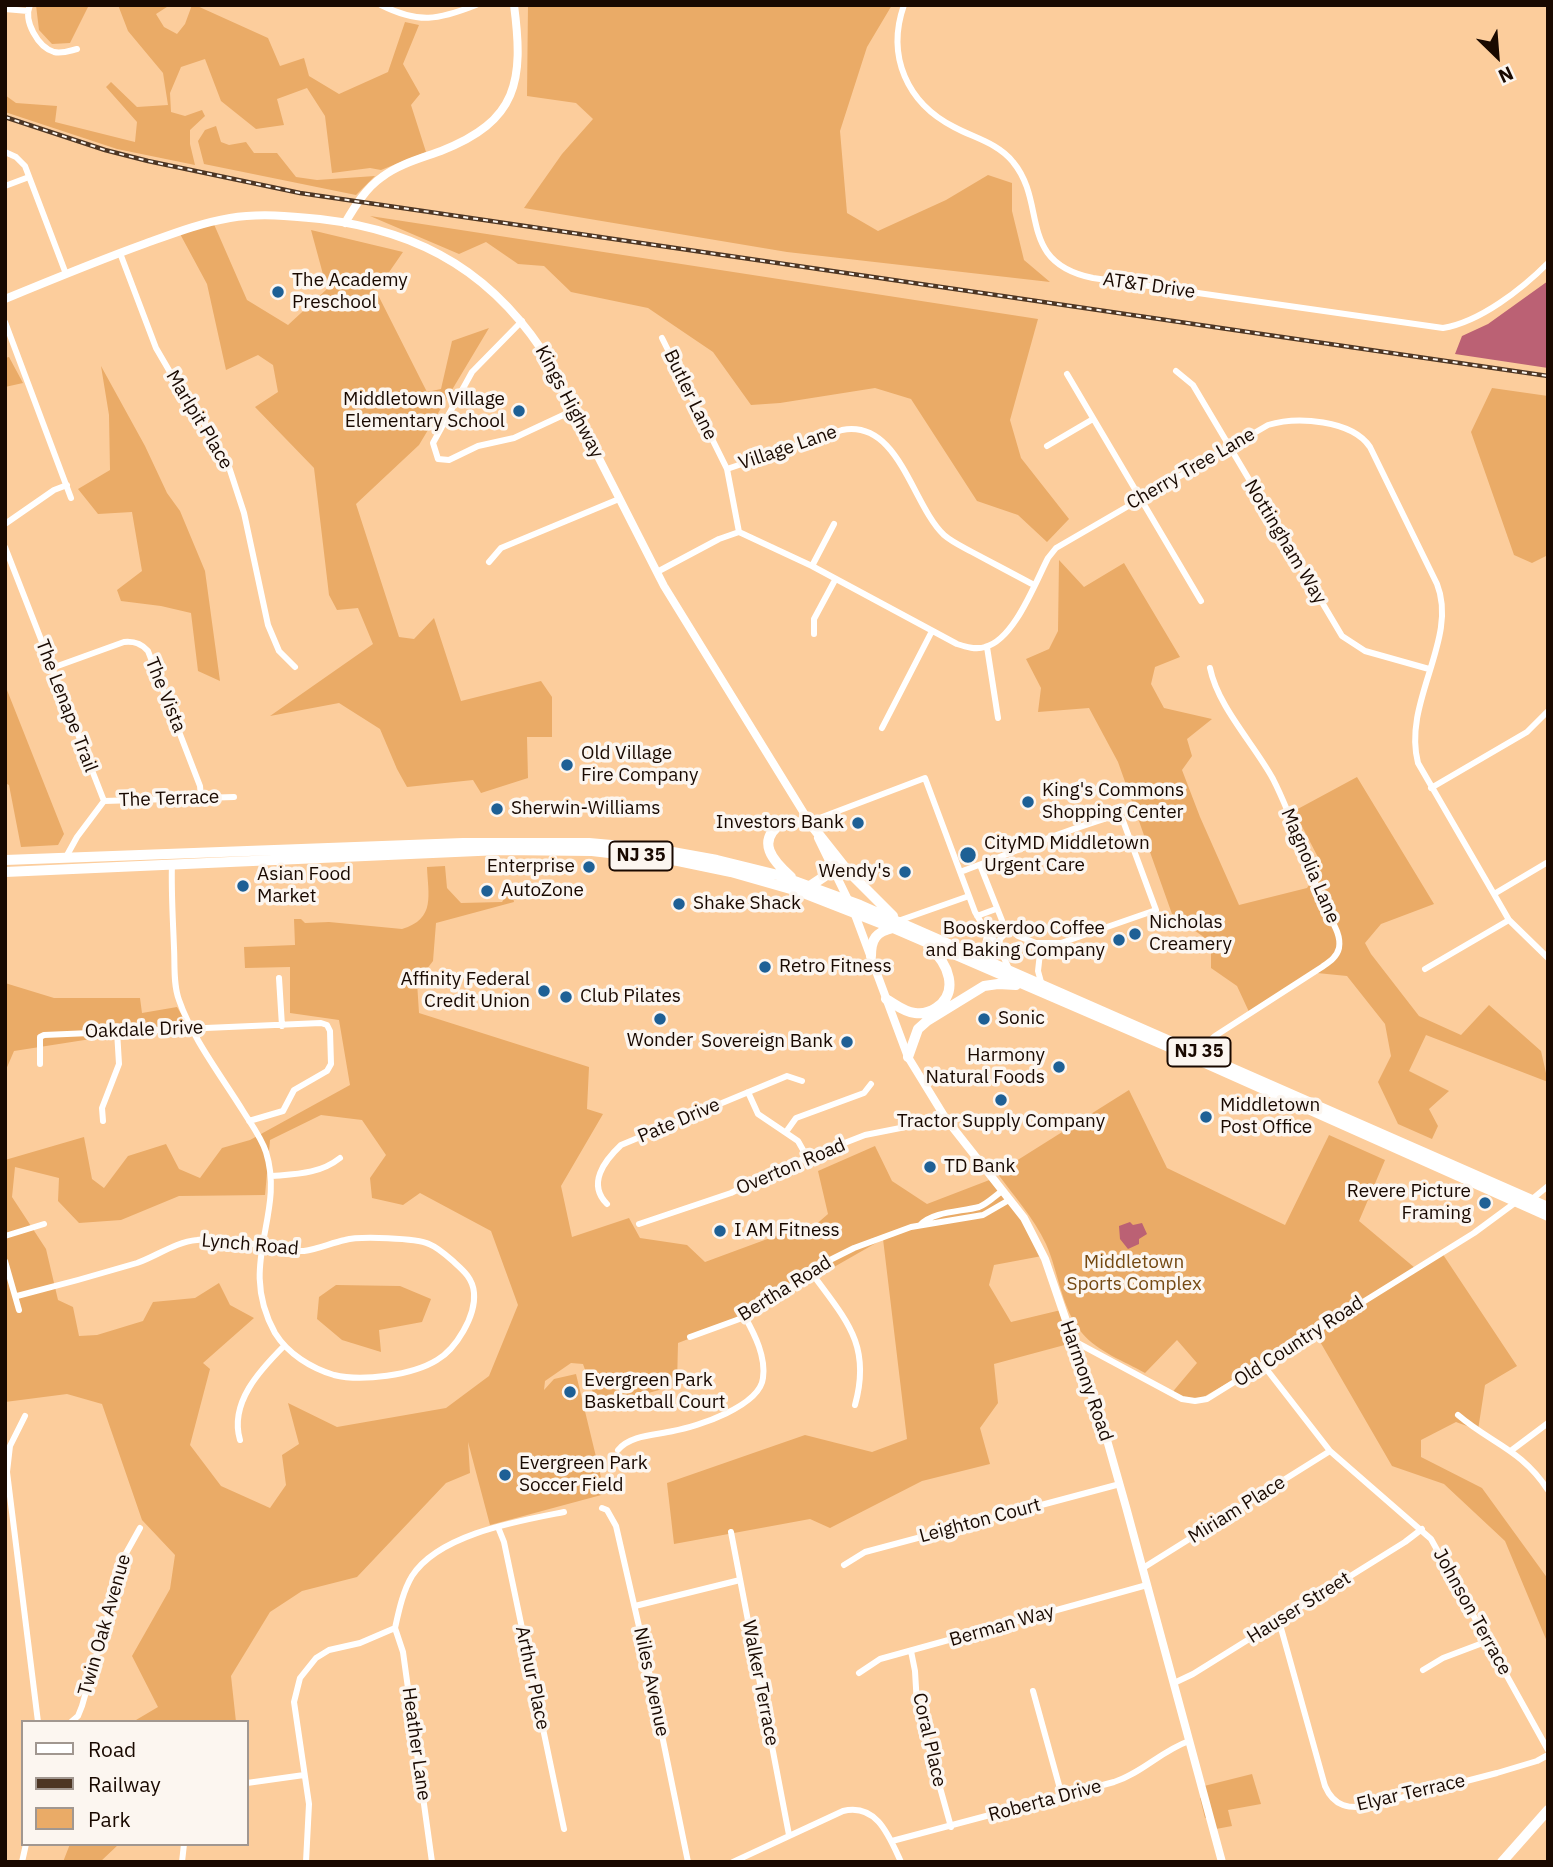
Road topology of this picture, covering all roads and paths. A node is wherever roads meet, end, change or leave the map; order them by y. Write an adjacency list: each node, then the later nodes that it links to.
1 (381, 5): 2 (street)
2 (476, 5)
3 (513, 5): 11 (street)
4 (904, 5): 13 (street, AT&T Drive)
5 (29, 8): 6 (street); 7 (street)
6 (5, 9)
7 (76, 49)
8 (5, 152): 9 (street)
9 (29, 177): 10 (street); 14 (street)
10 (5, 186)
11 (345, 223): 12 (street, Kings Highway); 16 (street, Kings Highway)
12 (120, 253): 14 (street, Kings Highway); 43 (street, Marlpit Place)
13 (1548, 263)
14 (66, 274): 15 (street, Kings Highway)
15 (5, 299)
16 (522, 321): 21 (street, Kings Highway); 21 (street)
17 (5, 322): 26 (street)
18 (662, 338): 25 (street, Butler Lane)
19 (1176, 371): 24 (street, Nottingham Way)
20 (1067, 374): 22 (street)
21 (574, 410): 28 (street, Kings Highway)
22 (1093, 419): 23 (street); 29 (street)
23 (1047, 446)
24 (1229, 446): 29 (street, Cherry Tree Lane); 46 (street, Nottingham Way); 46 (street, Cherry Tree Lane)
25 (727, 469): 32 (street, Butler Lane); 38 (street, Village Lane)
26 (67, 485): 27 (street); 30 (street)
27 (71, 498)
28 (619, 499): 34 (street); 36 (street, Kings Highway)
29 (1140, 499): 38 (street, Cherry Tree Lane); 39 (street)
30 (5, 524)
31 (834, 524): 35 (street)
32 (739, 532): 35 (street); 36 (street)
33 (5, 547): 44 (street, The Lenape Trail)
34 (489, 562)
35 (812, 566): 37 (street)
36 (657, 572): 54 (street, Kings Highway)
37 (835, 580): 40 (street); 41 (street)
38 (1034, 585): 42 (street, Cherry Tree Lane)
39 (1201, 601)
40 (932, 631): 42 (street); 49 (street)
41 (814, 634)
42 (987, 647): 48 (street)
43 (295, 667)
44 (52, 668): 51 (street, The Vista); 53 (street, The Lenape Trail)
45 (1210, 668): 90 (street, Magnolia Lane)
46 (1429, 669): 50 (street, Cherry Tree Lane)
47 (1548, 710): 50 (street)
48 (998, 718)
49 (882, 728)
50 (1431, 788): 65 (street, Cherry Tree Lane)
51 (201, 797): 52 (street, The Terrace); 53 (street, The Terrace)
52 (234, 797)
53 (104, 801): 55 (street)
54 (809, 822): 57 (street, Kings Highway); 62 (street); 63 (main road); 72 (main road)
55 (66, 858): 56 (main road, NJ 35); 63 (main road, NJ 35)
56 (5, 860)
57 (830, 861): 64 (main road); 67 (street, Kings Highway)
58 (1548, 862): 65 (street)
59 (172, 863): 61 (main road, NJ 35); 69 (main road, NJ 35); 88 (street)
60 (980, 865): 62 (street); 68 (street); 76 (street)
61 (5, 872)
62 (960, 872): 66 (street)
63 (795, 881): 64 (main road, NJ 35)
64 (810, 886): 67 (main road, NJ 35)
65 (1494, 894): 71 (street, Cherry Tree Lane)
66 (969, 896): 70 (street); 72 (street)
67 (848, 900): 69 (street, Harmony Road); 72 (main road, NJ 35)
68 (996, 909): 70 (street); 73 (street)
69 (854, 912): 72 (main road, NJ 35); 79 (street, Harmony Road)
70 (977, 916): 74 (street)
71 (1509, 920): 80 (street, Cherry Tree Lane); 81 (street)
72 (895, 925): 75 (main road, NJ 35); 78 (main road, NJ 35); 79 (main road)
73 (1009, 930): 76 (street); 77 (street)
74 (987, 932): 77 (street); 78 (street)
75 (923, 941): 85 (main road, NJ 35); 86 (main road)
76 (1041, 944): 84 (street)
77 (999, 947): 82 (street)
78 (968, 951): 82 (main road, NJ 35)
79 (871, 956): 86 (street, Harmony Road)
80 (1548, 958)
81 (1425, 969)
82 (1010, 970): 84 (main road, NJ 35)
83 (279, 978): 87 (street)
84 (1042, 984): 90 (main road, NJ 35)
85 (1029, 987): 91 (main road); 107 (main road, NJ 35)
86 (886, 999): 91 (street, Harmony Road)
87 (279, 1026): 88 (street, Oakdale Drive); 98 (street, Oakdale Drive)
88 (193, 1028): 89 (street, Oakdale Drive); 98 (street)
89 (117, 1031): 92 (street, Oakdale Drive); 97 (street)
90 (1198, 1052): 106 (main road, NJ 35)
91 (908, 1057): 96 (street, Harmony Road)
92 (40, 1064)
93 (802, 1080): 95 (street, Pate Drive)
94 (870, 1084): 99 (street)
95 (748, 1092): 99 (street); 108 (street, Pate Drive)
96 (946, 1119): 100 (street, Overton Road); 104 (street, Harmony Road)
97 (103, 1121)
98 (249, 1121): 102 (street)
99 (786, 1132): 100 (street)
100 (807, 1157): 112 (street, Overton Road)
101 (340, 1158): 102 (street)
102 (272, 1176): 115 (street)
103 (1548, 1186): 106 (street)
104 (1002, 1191): 105 (street, Harmony Road); 113 (street, Bertha Road)
105 (1009, 1200): 113 (street, Bertha Road); 122 (street, Harmony Road)
106 (1531, 1200): 109 (main road, NJ 35)
107 (1516, 1202): 110 (main road, NJ 35); 124 (street, Old Country Road)
108 (607, 1204)
109 (1548, 1207)
110 (1548, 1216)
111 (44, 1224): 114 (street)
112 (639, 1224)
113 (920, 1225): 117 (street, Bertha Road)
114 (5, 1236)
115 (262, 1246): 118 (street, Lynch Road); 123 (street); 123 (street, Lynch Road)
116 (5, 1261): 118 (street)
117 (811, 1272): 120 (street, Bertha Road); 125 (street)
118 (17, 1296): 119 (street)
119 (19, 1310)
120 (745, 1317): 121 (street, Bertha Road); 130 (street)
121 (690, 1337)
122 (1072, 1340): 124 (street, Old Country Road); 133 (street, Harmony Road)
123 (284, 1346): 129 (street)
124 (1264, 1366): 132 (street, Johnson Terrace)
125 (855, 1405)
126 (1458, 1415): 131 (street)
127 (25, 1416): 154 (street)
128 (1548, 1423): 131 (street)
129 (240, 1440)
130 (618, 1450)
131 (1511, 1450): 134 (street)
132 (1330, 1451): 139 (street, Johnson Terrace); 142 (street, Miriam Place)
133 (1120, 1484): 141 (street, Leighton Court); 142 (street, Harmony Road)
134 (1548, 1490)
135 (601, 1508): 145 (street, Niles Avenue)
136 (564, 1512): 137 (street)
137 (498, 1527): 147 (street); 163 (street, Arthur Place)
138 (140, 1528): 155 (street, Twin Oak Avenue)
139 (1422, 1528): 146 (street, Hauser Street); 148 (street, Johnson Terrace)
140 (731, 1532): 143 (street, Walker Terrace)
141 (844, 1565)
142 (1143, 1568): 144 (street, Harmony Road)
143 (740, 1580): 145 (street); 164 (street, Walker Terrace)
144 (1147, 1585): 149 (street, Berman Way); 152 (street, Harmony Road)
145 (635, 1606): 168 (street, Niles Avenue)
146 (1279, 1621): 152 (street, Hauser Street); 157 (street, Elyar Terrace)
147 (395, 1628): 158 (street); 167 (street, Heather Lane)
148 (1488, 1641): 150 (street); 157 (street, Johnson Terrace)
149 (911, 1651): 151 (street, Berman Way); 162 (street, Coral Place)
150 (1423, 1670)
151 (859, 1673)
152 (1174, 1683): 156 (street, Harmony Road)
153 (1033, 1691): 160 (street)
154 (38, 1720)
155 (73, 1720)
156 (1189, 1741): 160 (street, Roberta Drive); 171 (street, Harmony Road)
157 (1548, 1753)
158 (304, 1775): 159 (street); 166 (street)
159 (248, 1783)
160 (1062, 1796): 162 (street, Roberta Drive)
161 (1548, 1810): 172 (main road)
162 (951, 1827): 165 (street, Roberta Drive)
163 (564, 1829)
164 (789, 1835): 165 (street); 169 (street)
165 (892, 1841): 170 (street)
166 (306, 1862)
167 (432, 1862)
168 (688, 1862)
169 (733, 1862)
170 (901, 1862)
171 (1222, 1862)
172 (1502, 1862)

